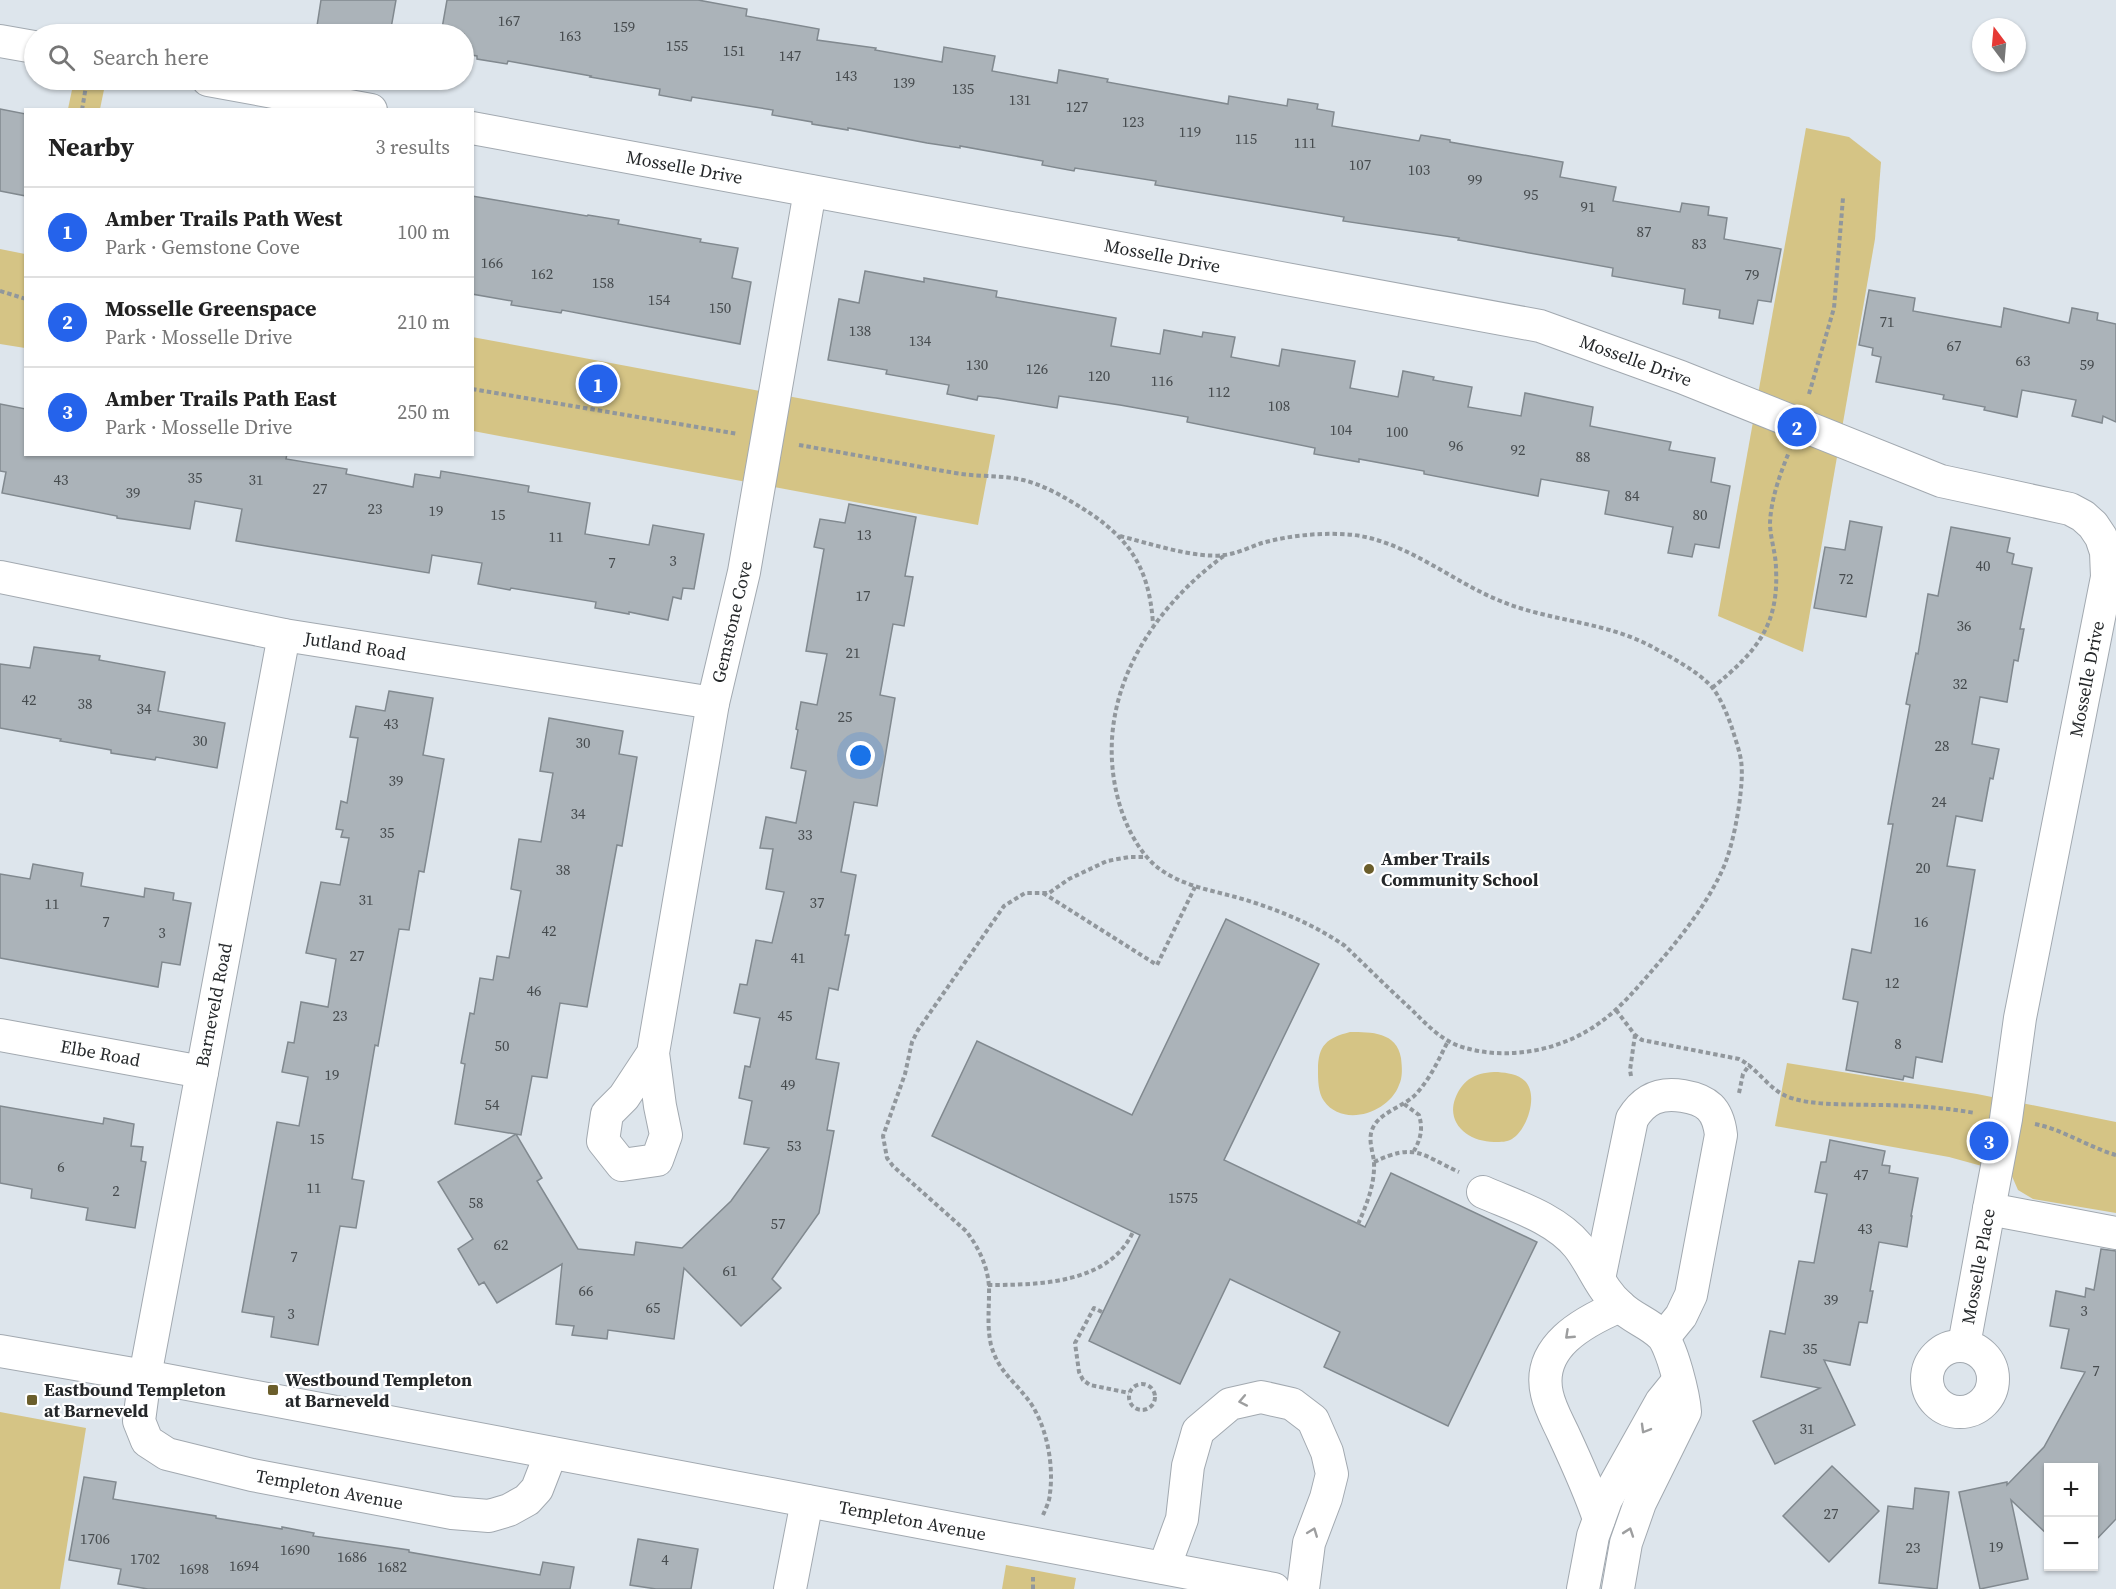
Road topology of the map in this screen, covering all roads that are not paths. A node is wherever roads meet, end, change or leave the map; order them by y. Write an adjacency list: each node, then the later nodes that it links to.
1 (0, 41): 2 (street)
2 (24, 45)
3 (262, 90): 4 (street)
4 (360, 108)
5 (474, 128): 6 (street, Mosselle Drive)
6 (810, 190): 9 (street, Gemstone Cove); 14 (street, Mosselle Drive)
7 (0, 577): 8 (street, Jutland Road)
8 (284, 635): 9 (street, Jutland Road); 12 (street, Barneveld Road)
9 (713, 702): 11 (street, Gemstone Cove)
10 (0, 1035): 12 (street, Elbe Road)
11 (652, 1053)
12 (202, 1072): 21 (street, Barneveld Road)
13 (1483, 1192): 16 (street)
14 (1989, 1209): 15 (street, Mosselle Place); 19 (street, Mosselle Place)
15 (2116, 1233)
16 (1599, 1279): 17 (street); 18 (street)
17 (1620, 1306): 18 (street); 25 (street, one-way to 25)
18 (1664, 1337): 22 (street)
19 (1964, 1346)
20 (0, 1351): 21 (street, Templeton Avenue)
21 (145, 1376): 23 (street, Templeton Avenue); 23 (street, Templeton Avenue)
22 (1678, 1381): 25 (street, one-way to 25); 31 (street, one-way to 22)
23 (551, 1453): 24 (street, Templeton Avenue)
24 (807, 1501): 26 (street, Templeton Avenue); 27 (street)
25 (1599, 1519): 30 (street)
26 (1164, 1568): 28 (street, Templeton Avenue); 29 (street, one-way to 26)
27 (790, 1589)
28 (1274, 1589)
29 (1303, 1589)
30 (1584, 1589)
31 (1617, 1589)

